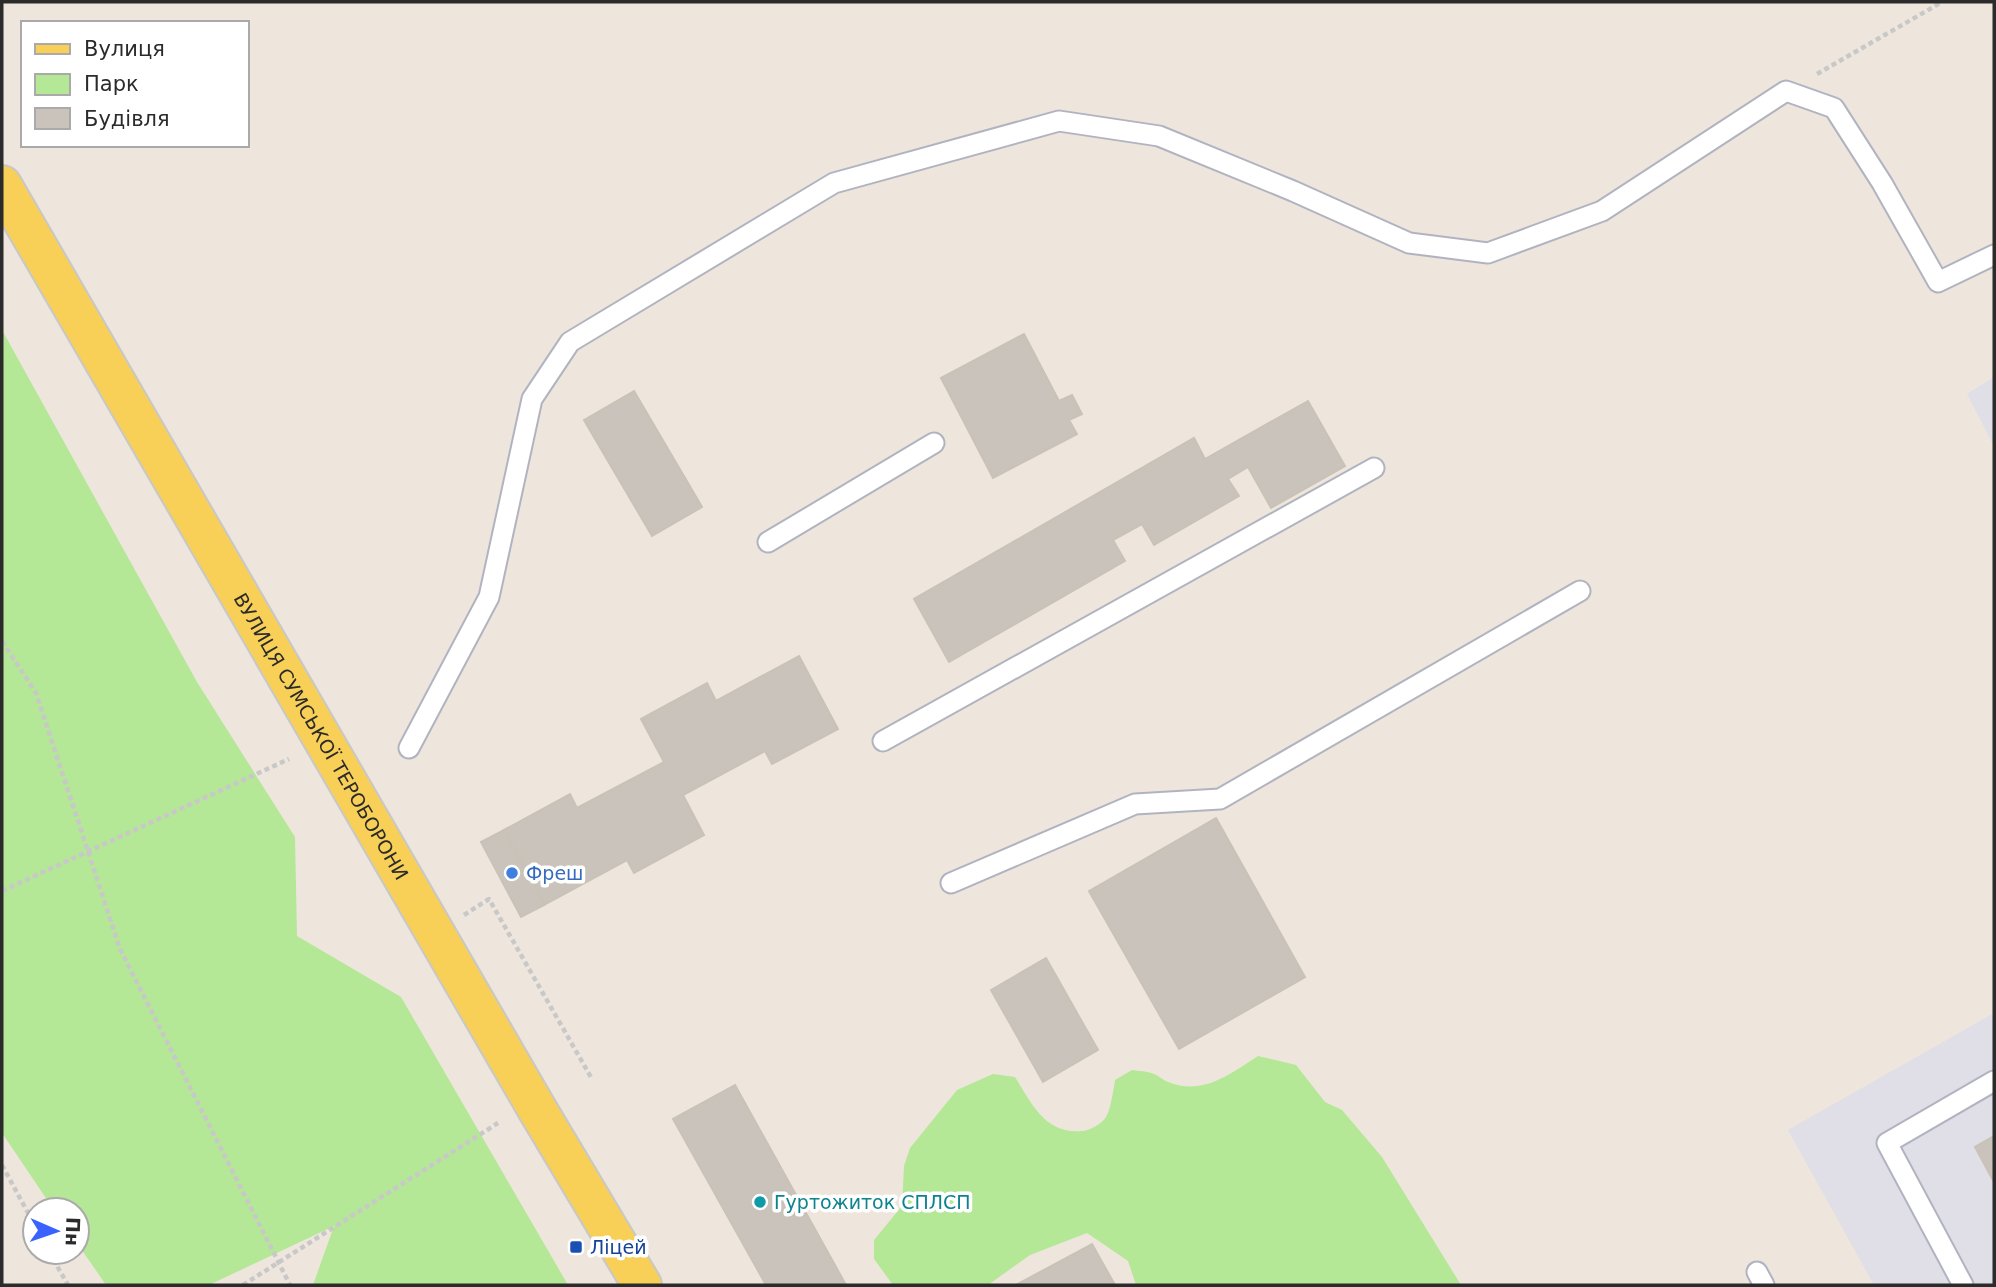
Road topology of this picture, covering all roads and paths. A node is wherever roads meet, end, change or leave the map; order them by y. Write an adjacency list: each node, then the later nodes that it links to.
1 (1942, 2): 2 (path)
2 (1786, 91): 4 (lane); 11 (lane)
3 (2, 185): 16 (main road, ВУЛИЦЯ СУМСЬКОЇ ТЕРОБОРОНИ)
4 (1994, 255)
5 (934, 443): 7 (lane)
6 (1374, 468): 10 (lane)
7 (768, 542)
8 (1580, 591): 14 (lane)
9 (2, 641): 13 (path)
10 (883, 741)
11 (409, 748)
12 (289, 759): 13 (path)
13 (88, 850): 15 (path); 22 (path)
14 (951, 883)
15 (2, 891)
16 (436, 932): 17 (path); 27 (main road, ВУЛИЦЯ СУМСЬКОЇ ТЕРОБОРОНИ)
17 (592, 1079)
18 (1994, 1081): 28 (lane)
19 (498, 1123): 22 (path)
20 (2, 1165): 21 (path)
21 (21, 1200)
22 (279, 1262): 25 (path); 26 (path)
23 (58, 1266): 24 (path)
24 (68, 1285)
25 (243, 1285)
26 (290, 1285)
27 (642, 1285)
28 (1963, 1285)

